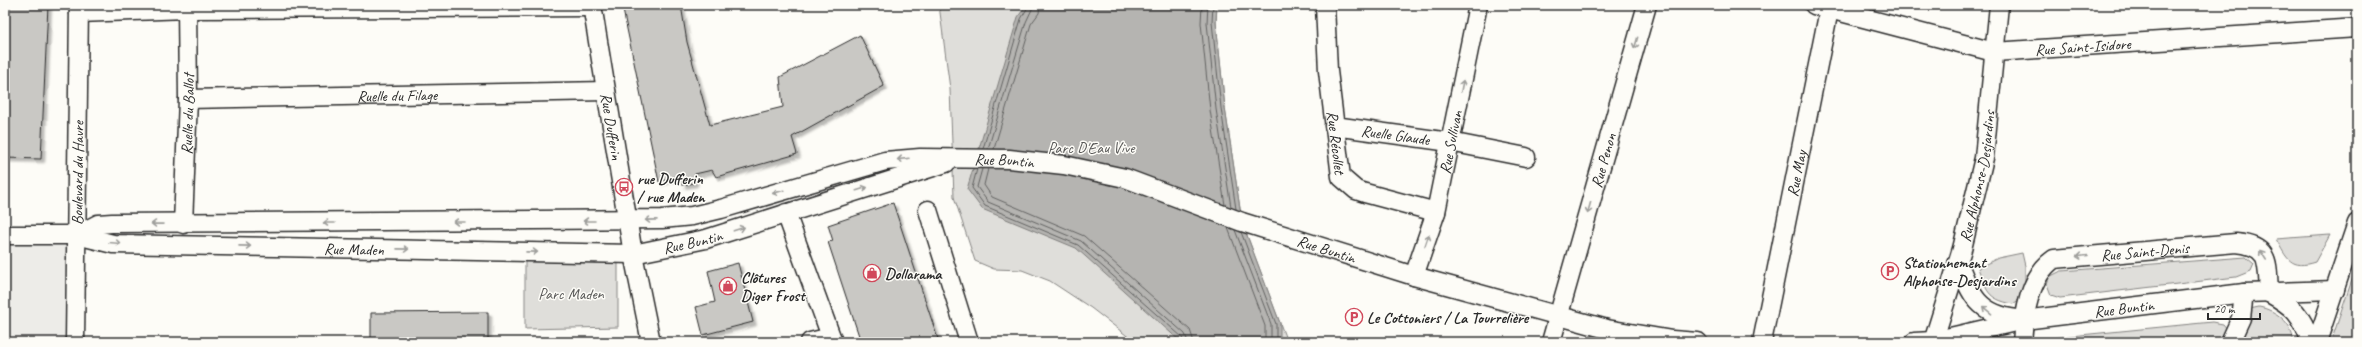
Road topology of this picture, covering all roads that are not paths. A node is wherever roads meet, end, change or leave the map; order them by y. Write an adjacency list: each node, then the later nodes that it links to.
1 (1325, 5): 13 (street, Rue Récollet)
2 (1478, 5): 14 (street, Rue Sullivan, one-way to 2)
3 (1647, 5): 31 (street, Rue Penon, one-way to 31)
4 (1999, 5): 10 (street, Rue Alphonse-Desjardins)
5 (592, 6): 7 (street); 11 (street, Rue Dufferin)
6 (1824, 6): 10 (street, Rue Saint-Isidore); 40 (street, Rue May)
7 (187, 7): 8 (street); 12 (street, Ruelle du Ballot)
8 (79, 9): 24 (street, Boulevard du Havre)
9 (2357, 28): 10 (street, Rue Saint-Isidore)
10 (1994, 52): 26 (street, Rue Alphonse-Desjardins)
11 (606, 91): 12 (street, Ruelle du Filage); 20 (street, Rue Dufferin)
12 (188, 99): 22 (street, Ruelle du Ballot)
13 (1334, 126): 14 (street, Ruelle Glaude); 18 (street, Rue Récollet)
14 (1450, 142): 15 (street, Ruelle Glaude); 18 (street, Rue Sullivan)
15 (1526, 157)
16 (964, 159): 19 (street, Rue Buntin, one-way to 16); 20 (street, Rue Buntin, one-way to 20); 27 (street, Rue Buntin)
17 (928, 210): 37 (street)
18 (1436, 212): 27 (street, Rue Sullivan, one-way to 18)
19 (786, 213): 25 (street, Rue Buntin, one-way to 19); 33 (street)
20 (628, 220): 22 (street, Rue Maden, one-way to 22); 25 (street, Rue Dufferin)
21 (2357, 223): 28 (street)
22 (183, 224): 24 (street, Rue Maden, one-way to 24)
23 (5, 235): 24 (street, Rue Maden)
24 (77, 235): 25 (street, Rue Maden, one-way to 25); 34 (street, Boulevard du Havre)
25 (633, 254): 35 (street, Rue Dufferin)
26 (1958, 262): 32 (street, one-way to 26); 42 (street, Rue Alphonse-Desjardins)
27 (1414, 276): 31 (street, Rue Buntin)
28 (2335, 290): 30 (street, Rue Buntin); 46 (street)
29 (2244, 293): 30 (street, Rue Buntin); 32 (street, Rue Buntin); 44 (street)
30 (2269, 293): 32 (street, Rue Saint-Denis, one-way to 32); 45 (street)
31 (1558, 316): 38 (street, Rue Penon); 39 (street, Rue Buntin)
32 (2024, 320): 42 (street, Rue Buntin); 43 (street)
33 (832, 340): 36 (street)
34 (75, 342)
35 (651, 342)
36 (810, 342)
37 (969, 342)
38 (1551, 342)
39 (1698, 342)
40 (1762, 342)
41 (1914, 342): 42 (street, Rue Buntin)
42 (1933, 342)
43 (2022, 342)
44 (2230, 342)
45 (2311, 342)
46 (2317, 342)

